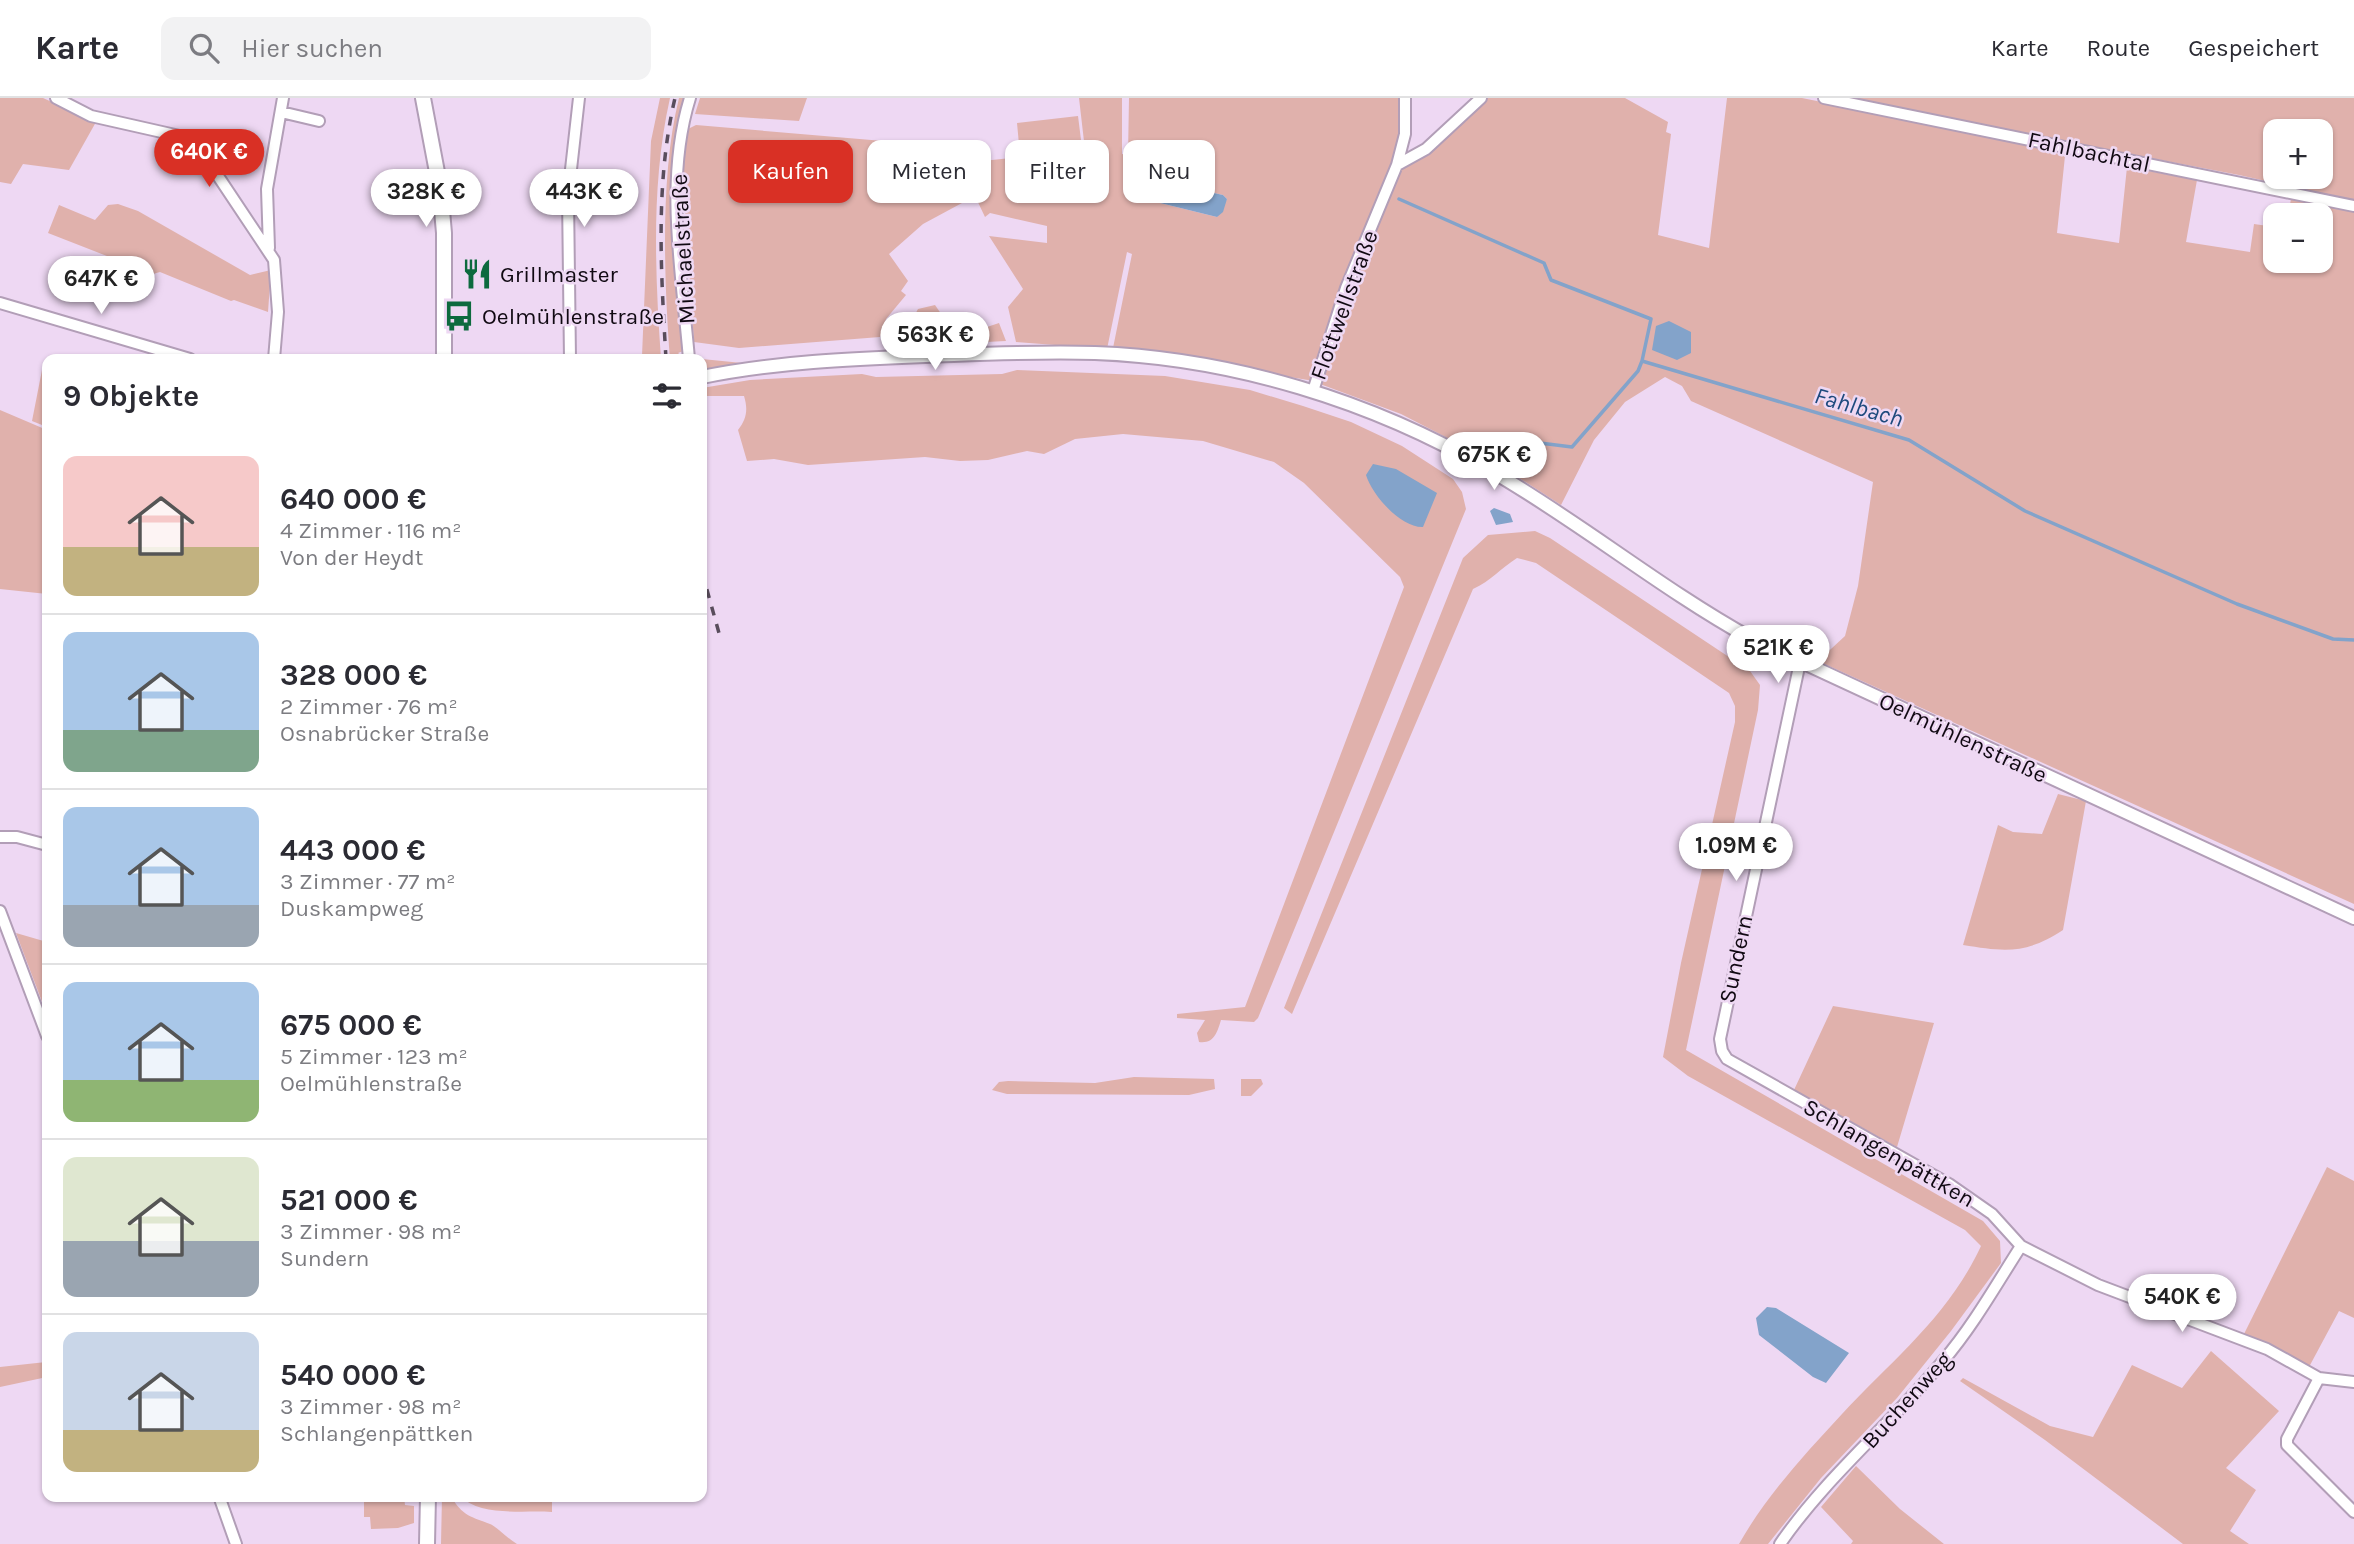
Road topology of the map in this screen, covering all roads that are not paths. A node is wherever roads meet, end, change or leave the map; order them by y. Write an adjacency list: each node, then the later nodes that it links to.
1 (56, 98): 13 (street)
2 (283, 98): 9 (street)
3 (423, 98): 17 (main road)
4 (579, 98): 18 (street)
5 (690, 98): 19 (street, Michaelstraße)
6 (1405, 98): 11 (street, Flottwellstraße)
7 (1481, 98): 11 (street)
8 (1824, 98): 12 (street, Fahlbachtal)
9 (281, 112): 10 (street); 13 (street)
10 (320, 121)
11 (1397, 165): 21 (street, Flottwellstraße)
12 (2354, 206)
13 (270, 251): 16 (street)
14 (0, 303): 15 (street)
15 (173, 354)
16 (274, 354)
17 (444, 354)
18 (570, 354)
19 (689, 354)
20 (707, 376): 21 (street, Oelmühlenstraße)
21 (1313, 391): 22 (street, Oelmühlenstraße)
22 (1800, 662): 26 (street, Oelmühlenstraße); 28 (street, Sundern)
23 (0, 837): 24 (street)
24 (42, 844)
25 (0, 911): 27 (street)
26 (2354, 918)
27 (42, 1024)
28 (1721, 1051): 29 (street, Schlangenpättken)
29 (2021, 1246): 30 (street, Schlangenpättken); 37 (street, Buchenweg)
30 (2319, 1378): 31 (street, Schlangenpättken); 34 (street)
31 (2354, 1382)
32 (221, 1502): 35 (street)
33 (428, 1502): 36 (main road)
34 (2354, 1511)
35 (236, 1544)
36 (427, 1544)
37 (1780, 1544)

